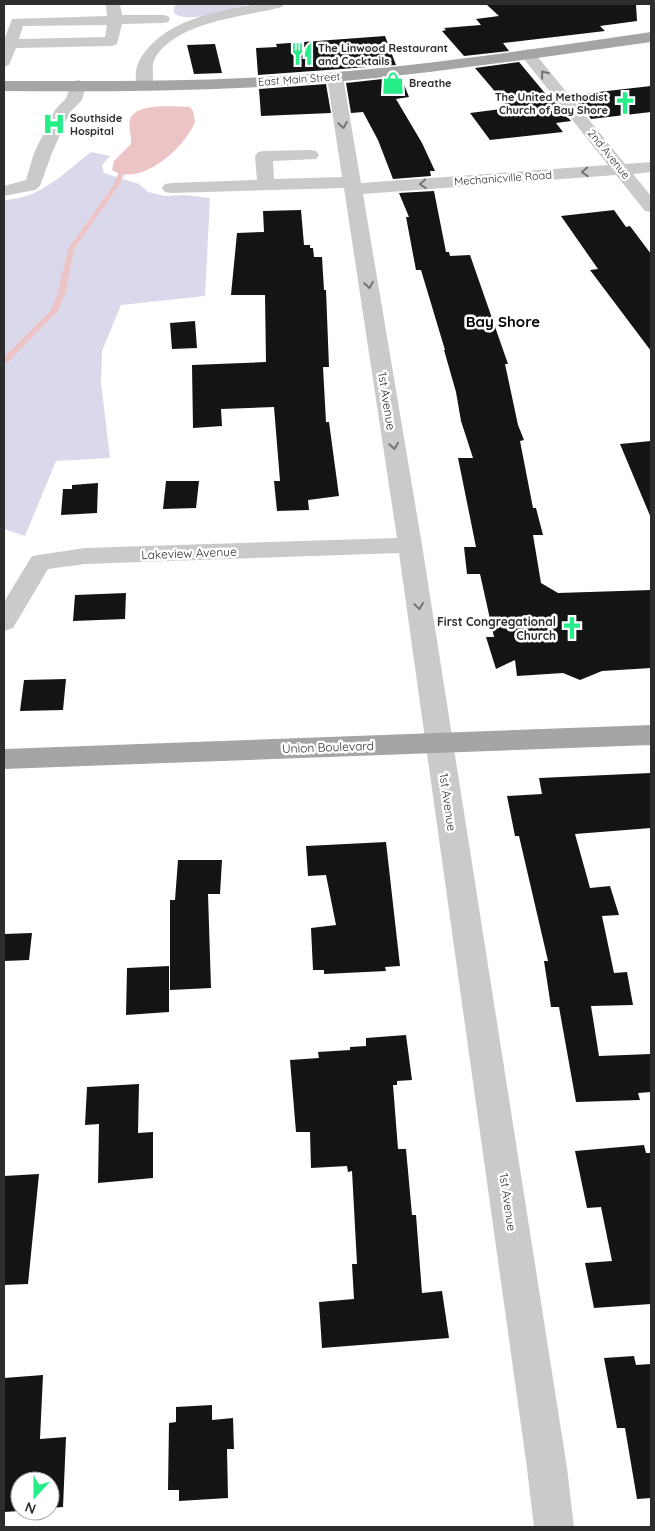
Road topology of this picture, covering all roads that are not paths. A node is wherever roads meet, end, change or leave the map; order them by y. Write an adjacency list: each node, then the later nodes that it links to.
1 (113, 4): 5 (street)
2 (159, 4): 4 (street)
3 (277, 4): 7 (street)
4 (163, 19): 5 (street); 7 (street)
5 (115, 20): 6 (street); 9 (street)
6 (10, 22): 9 (street)
7 (180, 29): 14 (street)
8 (651, 37): 10 (main road, East Main Street)
9 (10, 44): 11 (street)
10 (528, 54): 12 (main road, East Main Street); 18 (street, 2nd Avenue, one-way to 10)
11 (4, 62)
12 (335, 77): 14 (main road, East Main Street); 20 (street, 1st Avenue, one-way to 20)
13 (78, 85): 14 (main road, East Main Street); 15 (main road, East Main Street); 22 (street)
14 (144, 85)
15 (4, 86)
16 (310, 154): 19 (street)
17 (651, 167): 18 (street, Mechanicville Road)
18 (622, 169): 20 (street, Mechanicville Road, one-way to 20); 23 (street, 2nd Avenue)
19 (266, 185): 20 (street, Mechanicville Road); 21 (street, Mechanicville Road)
20 (354, 185): 24 (street, 1st Avenue, one-way to 24)
21 (171, 188)
22 (4, 191)
23 (651, 207)
24 (410, 545): 25 (street, Lakeview Avenue); 27 (street, 1st Avenue, one-way to 27)
25 (4, 622)
26 (651, 735): 27 (main road, Union Boulevard)
27 (439, 743): 28 (main road, Union Boulevard); 29 (street, 1st Avenue)
28 (4, 759)
29 (554, 1527)

